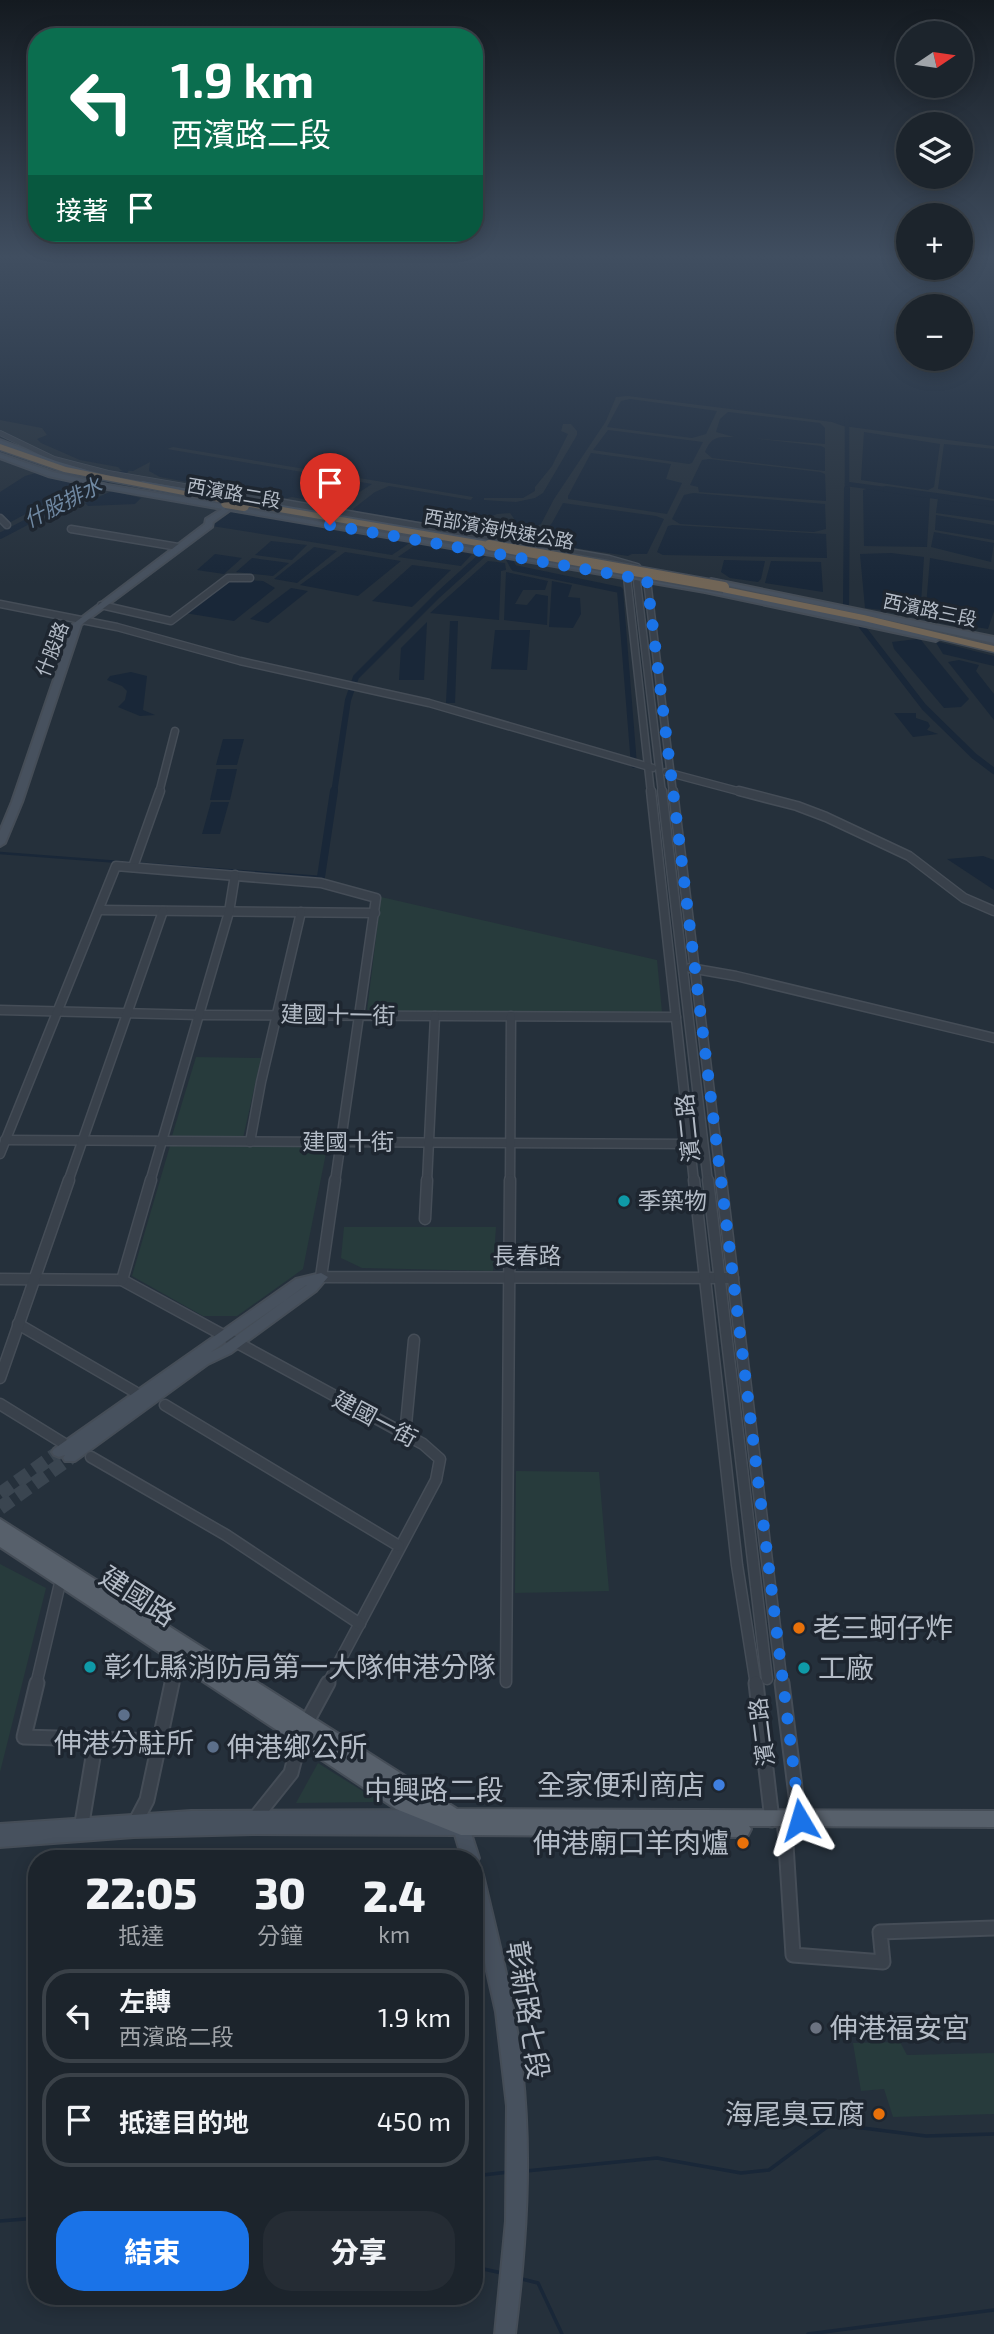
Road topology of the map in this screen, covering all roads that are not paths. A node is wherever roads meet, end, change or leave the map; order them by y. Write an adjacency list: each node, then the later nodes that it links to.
1 (0, 433): 3 (street)
2 (0, 449): 3 (highway, 西部濱海快速公路)
3 (100, 478): 4 (highway, 西部濱海快速公路)
4 (116, 481): 5 (highway, 西部濱海快速公路); 5 (street, 西濱路二段)
5 (237, 503): 9 (highway, 西部濱海快速公路); 10 (street, 什股路)
6 (0, 518): 7 (street)
7 (7, 525)
8 (71, 529): 10 (street)
9 (488, 545): 11 (street, bridge); 13 (street); 18 (highway, 西部濱海快速公路, bridge)
10 (178, 547): 17 (street, 什股路)
11 (529, 547): 12 (street)
12 (637, 567): 13 (street); 15 (street); 18 (street)
13 (627, 577): 15 (street); 25 (street, 濱二路)
14 (250, 578): 17 (street)
15 (642, 581): 18 (street); 26 (street); 27 (street, 濱二路)
16 (0, 604): 20 (street)
17 (102, 605): 20 (street, 什股路)
18 (837, 611): 19 (highway, 西部濱海快速公路)
19 (862, 616): 21 (street, 西濱路三段); 22 (highway, 西部濱海快速公路)
20 (82, 621): 24 (street); 28 (street, 什股路)
21 (962, 635): 22 (highway)
22 (994, 646)
23 (175, 731): 29 (street)
24 (633, 761): 25 (street)
25 (648, 767): 26 (street); 37 (street, 濱二路)
26 (660, 770): 27 (street); 38 (street)
27 (671, 773): 33 (street); 39 (street, 濱二路)
28 (0, 843)
29 (133, 867): 30 (street); 31 (street)
30 (235, 875): 34 (street); 36 (street)
31 (100, 910): 32 (street); 41 (street)
32 (163, 911): 34 (street); 42 (street)
33 (994, 911)
34 (229, 912): 35 (street); 44 (street)
35 (301, 912): 36 (street); 43 (street)
36 (375, 913): 45 (street)
37 (671, 968): 38 (street); 48 (street, 濱二路)
38 (683, 968): 39 (street); 63 (street)
39 (695, 969): 49 (street); 64 (street, 濱二路)
40 (0, 1010): 41 (street, 建國十一街)
41 (59, 1012): 42 (street, 建國十一街); 50 (street)
42 (127, 1014): 44 (street, 建國十一街); 51 (street)
43 (277, 1014): 44 (street, 建國十一街); 45 (street, 建國十一街); 53 (street)
44 (200, 1015): 52 (street)
45 (358, 1015): 46 (street, 建國十一街); 55 (street)
46 (435, 1016): 47 (street, 建國十一街); 54 (street)
47 (511, 1016): 48 (street, 建國十一街); 56 (street)
48 (676, 1017): 57 (street, 濱二路)
49 (994, 1038)
50 (5, 1140): 51 (street, 建國十街); 58 (street)
51 (82, 1142): 52 (street, 建國十街); 66 (street)
52 (161, 1142): 53 (street, 建國十街); 67 (street)
53 (250, 1142): 55 (street, 建國十街)
54 (429, 1142): 55 (street, 建國十街); 56 (street, 建國十街); 59 (street)
55 (339, 1143): 60 (street)
56 (509, 1143): 57 (street, 建國十街); 61 (street)
57 (690, 1144): 62 (street, 濱二路)
58 (0, 1154)
59 (425, 1219)
60 (321, 1277): 61 (street, 長春路); 69 (street)
61 (510, 1277): 62 (street, 長春路); 85 (street)
62 (705, 1278): 63 (street, 長春路); 92 (street, 濱二路)
63 (720, 1278): 64 (street, 長春路); 84 (street)
64 (733, 1278): 92 (street, 濱二路)
65 (0, 1279): 66 (street, 建國一街)
66 (34, 1279): 67 (street, 建國一街); 68 (street)
67 (122, 1280): 69 (street, 建國一街)
68 (19, 1324): 71 (street); 72 (street)
69 (229, 1339): 75 (street, 建國一街); 76 (street)
70 (414, 1340): 75 (street)
71 (0, 1378)
72 (135, 1392)
73 (0, 1404): 76 (street)
74 (165, 1405): 80 (street)
75 (405, 1435): 80 (street, 建國一街)
76 (64, 1451)
77 (91, 1457): 82 (street)
78 (0, 1525): 86 (main road, 建國路)
79 (0, 1539): 81 (main road, 建國路)
80 (399, 1546): 82 (street, 建國一街)
81 (61, 1579): 83 (main road, 建國路); 87 (street)
82 (360, 1624): 86 (street, 建國一街)
83 (178, 1656): 86 (main road, 建國路); 88 (street)
84 (767, 1679)
85 (506, 1682)
86 (302, 1730): 90 (main road, 建國路); 91 (street, 建國一街)
87 (96, 1739): 88 (street); 95 (street)
88 (160, 1741): 93 (street)
89 (994, 1819): 92 (main road, 中興路二段)
90 (451, 1821): 91 (street, 中興路二段); 91 (street, 中興路二段); 92 (main road, 中興路二段); 98 (street)
91 (254, 1823): 93 (street, 中興路二段)
92 (785, 1823): 94 (main road, 中興路二段); 100 (street)
93 (135, 1825): 95 (street, 中興路二段)
94 (994, 1828)
95 (81, 1829): 96 (street, 中興路二段); 97 (street, 中興路二段)
96 (0, 1831)
97 (0, 1840)
98 (466, 1850)
99 (483, 1916): 101 (street, 彰新路七段)
100 (994, 1928)
101 (506, 2334)

